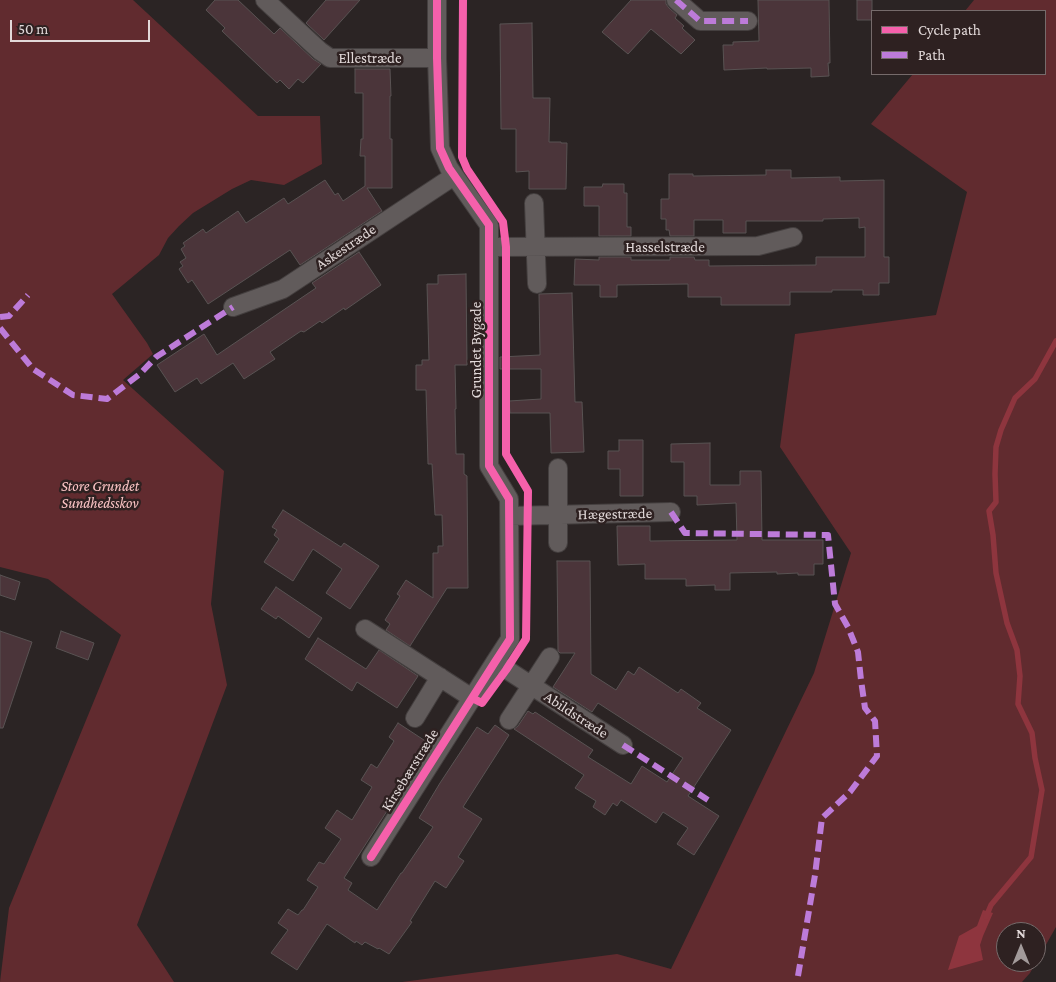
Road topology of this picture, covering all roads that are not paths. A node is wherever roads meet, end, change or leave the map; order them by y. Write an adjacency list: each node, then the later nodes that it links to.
1 (265, 0): 5 (street, Ellestræde)
2 (437, 0): 5 (street, Grundet Bygade)
3 (676, 0): 4 (street)
4 (748, 20)
5 (437, 58): 6 (street, Grundet Bygade)
6 (454, 176): 9 (street, Grundet Bygade); 12 (street, Askestræde)
7 (534, 203): 10 (street)
8 (794, 237): 10 (street, Hasselstræde)
9 (490, 247): 10 (street, Hasselstræde); 16 (street, Grundet Bygade)
10 (536, 247): 11 (street)
11 (537, 284)
12 (233, 307)
13 (558, 468): 15 (street, Hægestræde)
14 (671, 512): 15 (street, Hægestræde)
15 (558, 515): 16 (street, Hægestræde); 17 (street, Hægestræde)
16 (510, 516): 20 (street, Grundet Bygade)
17 (558, 543)
18 (365, 629): 21 (street)
19 (550, 656): 22 (street, Abildstræde)
20 (494, 662): 22 (street, Abildstræde); 23 (street, Grundet Bygade)
21 (440, 677): 23 (street); 24 (street)
22 (530, 685): 25 (street, Abildstræde); 26 (street, Abildstræde)
23 (472, 698): 27 (street, Kirsebærstræde)
24 (416, 718)
25 (509, 720)
26 (623, 745)
27 (371, 857)

